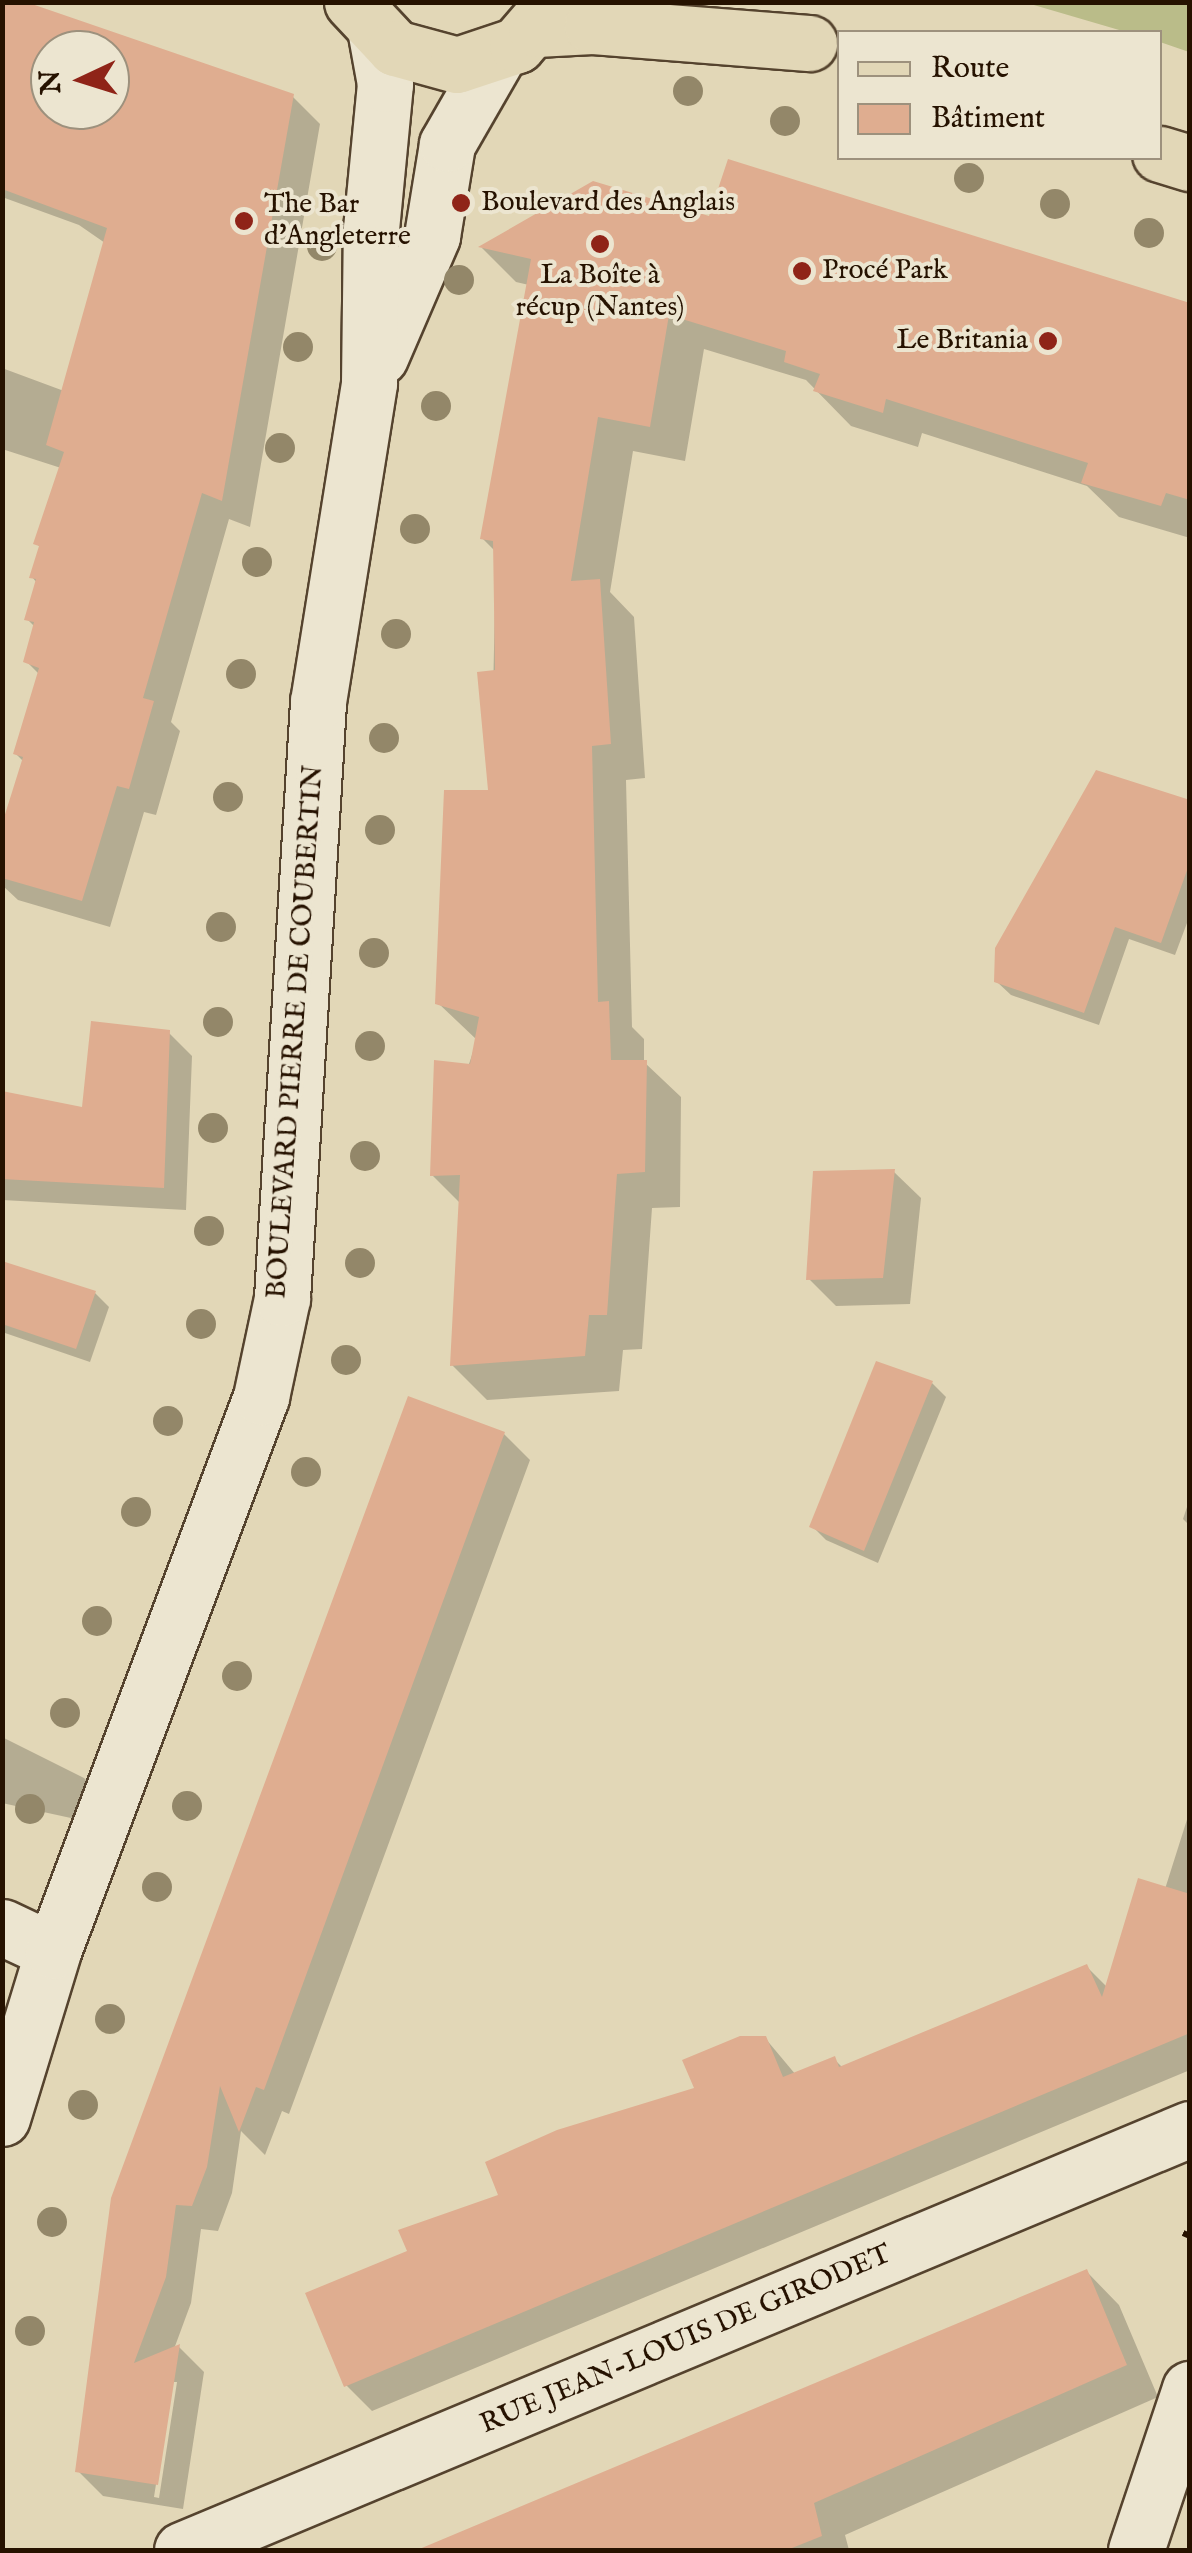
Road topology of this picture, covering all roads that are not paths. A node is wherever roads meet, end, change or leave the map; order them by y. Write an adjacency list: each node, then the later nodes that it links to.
1 (725, 2): 4 (main road)
2 (364, 18): 3 (main road); 7 (street, BOULEVARD PIERRE DE COUBERTIN)
3 (529, 30): 4 (main road); 7 (street, BOULEVARD PIERRE DE COUBERTIN)
4 (824, 48)
5 (1162, 155): 6 (main road)
6 (1190, 163)
7 (369, 382): 9 (street, BOULEVARD PIERRE DE COUBERTIN)
8 (2, 1927): 9 (street)
9 (53, 1951): 10 (street, BOULEVARD PIERRE DE COUBERTIN)
10 (2, 2118)
11 (1190, 2129): 13 (street, RUE JEAN-LOUIS DE GIRODET)
12 (1190, 2389): 14 (street)
13 (182, 2550)
14 (1136, 2550)

